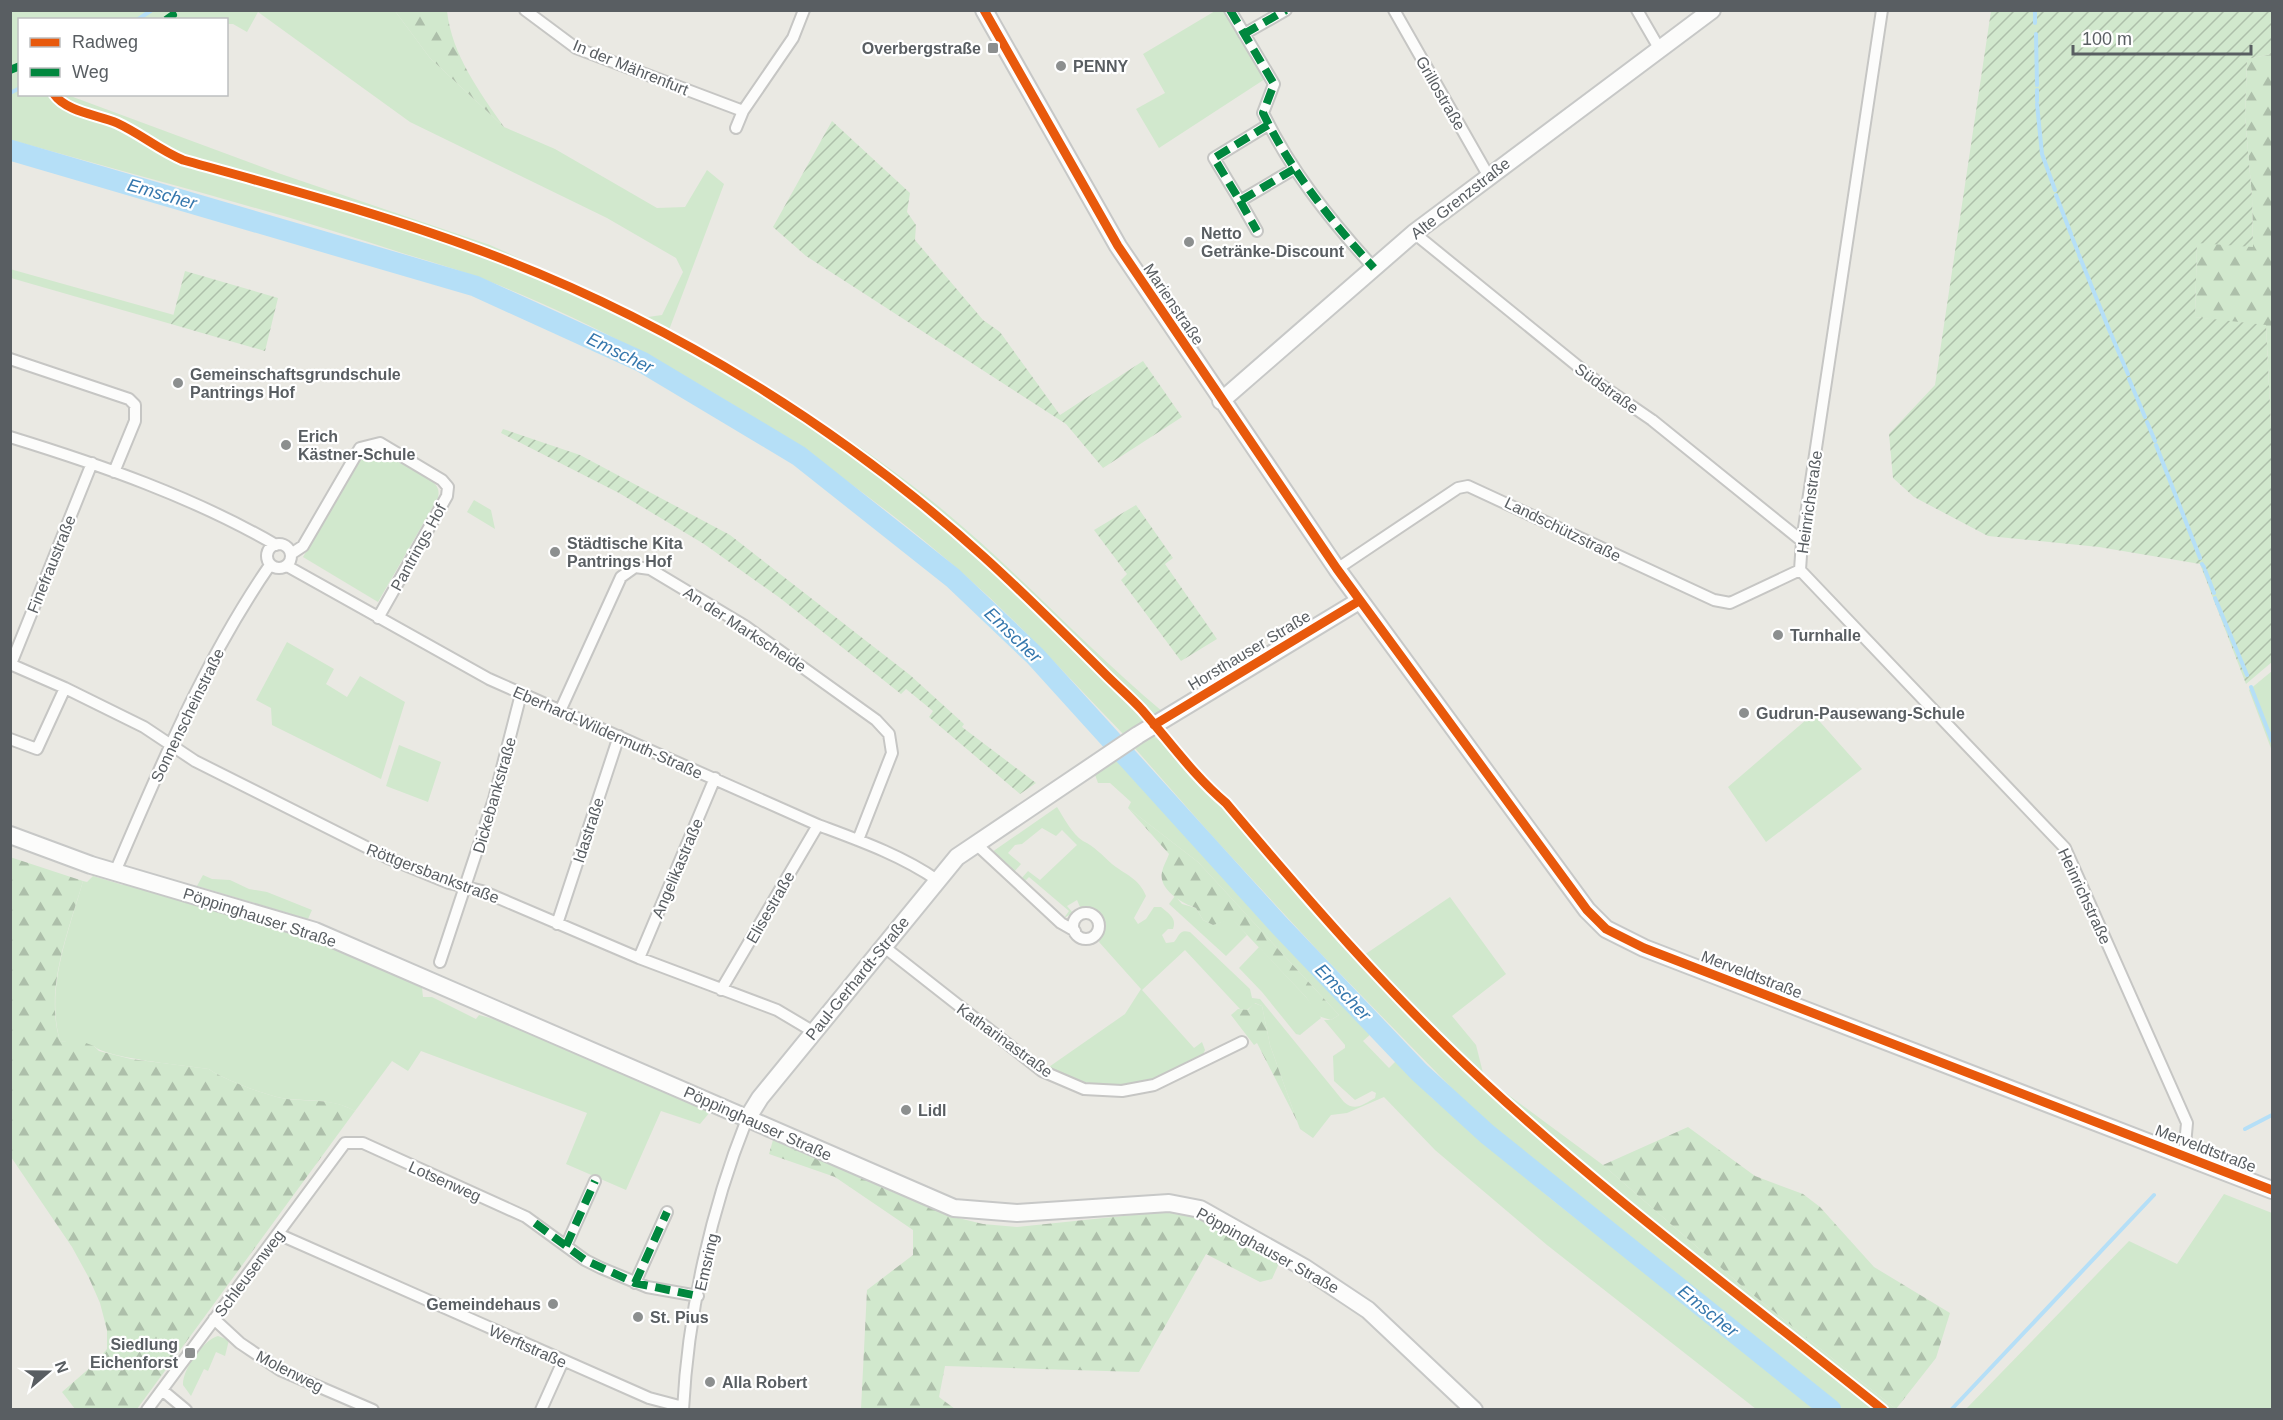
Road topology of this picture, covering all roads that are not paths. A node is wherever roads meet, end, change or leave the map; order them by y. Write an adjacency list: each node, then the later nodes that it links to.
1 (525, 10): 12 (street, In der Mährenfurt)
2 (804, 10): 12 (street)
3 (984, 10): 22 (main road, Marienstraße)
4 (1230, 10): 10 (street)
5 (1286, 10): 10 (street)
6 (1394, 10): 16 (street, Grillostraße)
7 (1637, 10): 11 (street)
8 (1712, 10): 11 (main road, Alte Grenzstraße)
9 (1882, 10): 26 (street, Heinrichstraße)
10 (1244, 34): 13 (street)
11 (1659, 48): 16 (main road, Alte Grenzstraße)
12 (743, 111): 14 (street)
13 (1269, 125): 15 (street); 17 (street)
14 (736, 128)
15 (1294, 169): 17 (street); 20 (street)
16 (1488, 175): 19 (main road, Alte Grenzstraße)
17 (1240, 201): 18 (street)
18 (1257, 231)
19 (1414, 233): 20 (main road, Alte Grenzstraße); 26 (street, Südstraße)
20 (1374, 268): 22 (main road, Alte Grenzstraße)
21 (10, 359): 25 (street)
22 (1221, 401): 31 (main road, Marienstraße)
23 (10, 437): 24 (street)
24 (92, 463): 25 (street); 35 (street, Finefraustraße)
25 (114, 472): 27 (street)
26 (1802, 541): 32 (street, Heinrichstraße)
27 (276, 544): 28 (street); 29 (street)
28 (291, 554): 30 (street); 34 (street, Pantrings Hof)
29 (270, 564): 30 (street); 41 (street, Sonnenscheinstraße)
30 (287, 566): 34 (street, Eberhard-Wildermuth-Straße)
31 (1337, 569): 32 (street, Landschützstraße); 33 (main road, Marienstraße)
32 (1800, 570): 61 (street, Heinrichstraße)
33 (1359, 601): 42 (main road, Horsthauser Straße); 61 (main road, Merveldtstraße)
34 (378, 618): 37 (street, Eberhard-Wildermuth-Straße)
35 (11, 664): 36 (street, Röttgersbankstraße)
36 (65, 688): 40 (street); 41 (street, Röttgersbankstraße)
37 (521, 694): 38 (street, Eberhard-Wildermuth-Straße); 50 (street, Dickebankstraße)
38 (560, 711): 39 (street, Eberhard-Wildermuth-Straße); 46 (street, An der Markscheide)
39 (619, 736): 43 (street, Eberhard-Wildermuth-Straße); 51 (street, Idastraße)
40 (10, 739)
41 (170, 743): 48 (street, Sonnenscheinstraße); 50 (street, Röttgersbankstraße)
42 (1120, 746): 47 (main road, Paul-Gerhardt-Straße)
43 (715, 778): 44 (street, Eberhard-Wildermuth-Straße); 54 (street, Angelikastraße)
44 (818, 825): 46 (street, Eberhard-Wildermuth-Straße); 56 (street, Elisestraße)
45 (10, 835): 48 (main road, Pöppinghauser Straße)
46 (858, 840): 49 (street, Eberhard-Wildermuth-Straße)
47 (975, 843): 49 (main road, Paul-Gerhardt-Straße); 52 (street)
48 (115, 872): 59 (main road, Pöppinghauser Straße)
49 (937, 880): 53 (main road, Paul-Gerhardt-Straße)
50 (467, 887): 51 (street, Röttgersbankstraße); 55 (street, Dickebankstraße)
51 (557, 924): 54 (street, Röttgersbankstraße)
52 (1075, 931)
53 (883, 946): 57 (main road, Paul-Gerhardt-Straße); 58 (street, Katharinastraße)
54 (639, 958): 56 (street, Röttgersbankstraße)
55 (440, 962)
56 (721, 990): 57 (street, Röttgersbankstraße)
57 (814, 1032): 59 (main road, Paul-Gerhardt-Straße)
58 (1242, 1042)
59 (747, 1119): 68 (street, Emsring); 77 (main road, Pöppinghauser Straße)
60 (354, 1141): 65 (street, Schleusenweg); 66 (street, Lotsenweg)
61 (2184, 1156): 63 (main road, Merveldtstraße)
62 (595, 1181): 66 (street)
63 (2272, 1190)
64 (667, 1212): 67 (street)
65 (278, 1234): 69 (street, Schleusenweg); 70 (street, Werftstraße)
66 (566, 1246): 67 (street, Lotsenweg)
67 (635, 1283): 68 (street, Lotsenweg)
68 (698, 1296): 72 (street, Emsring)
69 (214, 1319): 71 (street, Schleusenweg); 75 (street, Molenweg)
70 (563, 1361): 72 (street, Werftstraße); 76 (street)
71 (162, 1390): 73 (street, Schleusenweg); 74 (street)
72 (683, 1408)
73 (147, 1410)
74 (186, 1410)
75 (373, 1410)
76 (541, 1410)
77 (1474, 1410)

